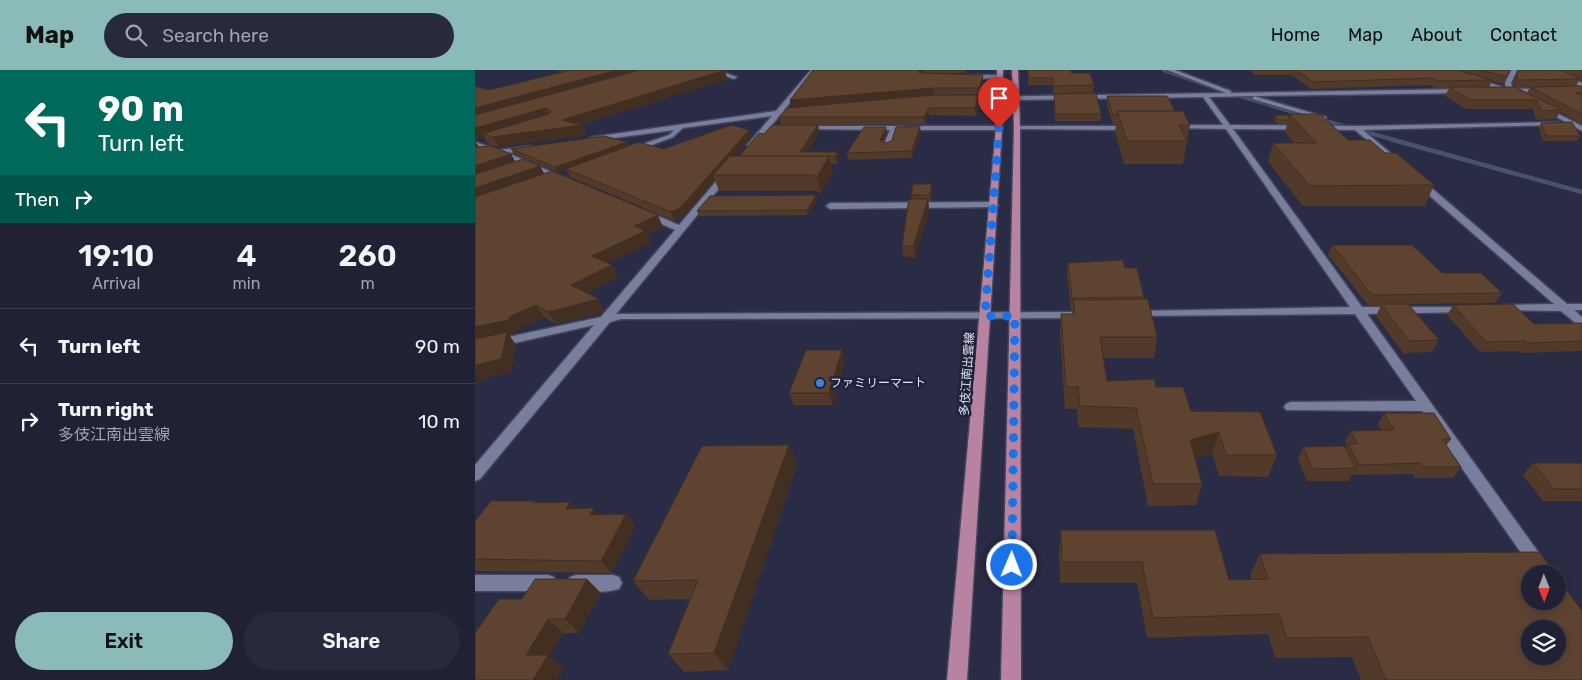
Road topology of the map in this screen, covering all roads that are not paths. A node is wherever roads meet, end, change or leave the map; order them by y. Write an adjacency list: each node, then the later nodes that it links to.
1 (711, 70): 8 (street)
2 (814, 70): 27 (street)
3 (1015, 70): 22 (main road)
4 (1170, 70): 20 (street)
5 (1514, 70): 12 (street)
6 (1548, 70): 11 (street)
7 (1000, 73): 9 (street); 21 (main road, 多伎江南出雲線)
8 (733, 77)
9 (961, 77)
10 (1463, 77): 12 (street)
11 (1582, 85)
12 (1510, 90): 13 (street); 17 (street); 24 (street)
13 (1555, 90)
14 (1573, 90): 15 (street)
15 (1582, 90)
16 (1471, 91): 18 (street)
17 (1481, 91)
18 (1246, 94): 20 (street); 39 (street)
19 (1205, 95): 20 (street); 22 (street); 30 (street)
20 (1233, 95)
21 (999, 98): 22 (street); 23 (street); 35 (main road, 多伎江南出雲線)
22 (1016, 98): 36 (main road)
23 (954, 99)
24 (1527, 99)
25 (1545, 108): 28 (street)
26 (805, 109): 27 (street)
27 (779, 112): 29 (street); 31 (street)
28 (1571, 123): 39 (street); 40 (street)
29 (682, 126): 42 (street); 47 (street)
30 (1230, 127): 38 (street); 39 (street); 64 (street)
31 (765, 128): 32 (street); 49 (street)
32 (775, 128)
33 (795, 128): 34 (street)
34 (894, 128): 35 (street); 45 (street)
35 (999, 128): 58 (main road, 多伎江南出雲線)
36 (1017, 128): 37 (street); 68 (main road)
37 (1143, 128)
38 (1162, 128)
39 (1357, 128): 63 (street)
40 (1581, 128)
41 (485, 140): 43 (street)
42 (586, 140)
43 (475, 144): 46 (street)
44 (538, 146): 46 (street)
45 (887, 146)
46 (499, 152): 48 (street); 50 (street)
47 (625, 153)
48 (475, 155)
49 (743, 155)
50 (529, 165): 51 (street); 54 (street)
51 (520, 168)
52 (732, 168): 56 (street)
53 (569, 174): 54 (street)
54 (556, 179): 55 (street)
55 (577, 185)
56 (709, 196): 57 (street); 61 (street)
57 (718, 196)
58 (994, 205): 59 (street); 67 (main road, 多伎江南出雲線)
59 (830, 206)
60 (635, 209): 61 (street)
61 (681, 229): 69 (street)
62 (1582, 307): 63 (street)
63 (1564, 308): 64 (street); 70 (street)
64 (1360, 310): 66 (street); 72 (street)
65 (1084, 314): 68 (street)
66 (1123, 314)
67 (985, 316): 68 (street); 69 (street); 78 (main road, 多伎江南出雲線)
68 (1015, 316): 79 (main road)
69 (605, 318): 71 (street); 74 (street)
70 (1582, 324)
71 (475, 348)
72 (1428, 406): 73 (street); 75 (street)
73 (1291, 407)
74 (475, 475)
75 (1540, 565)
76 (475, 582): 77 (street)
77 (613, 583)
78 (957, 680)
79 (1011, 680)

